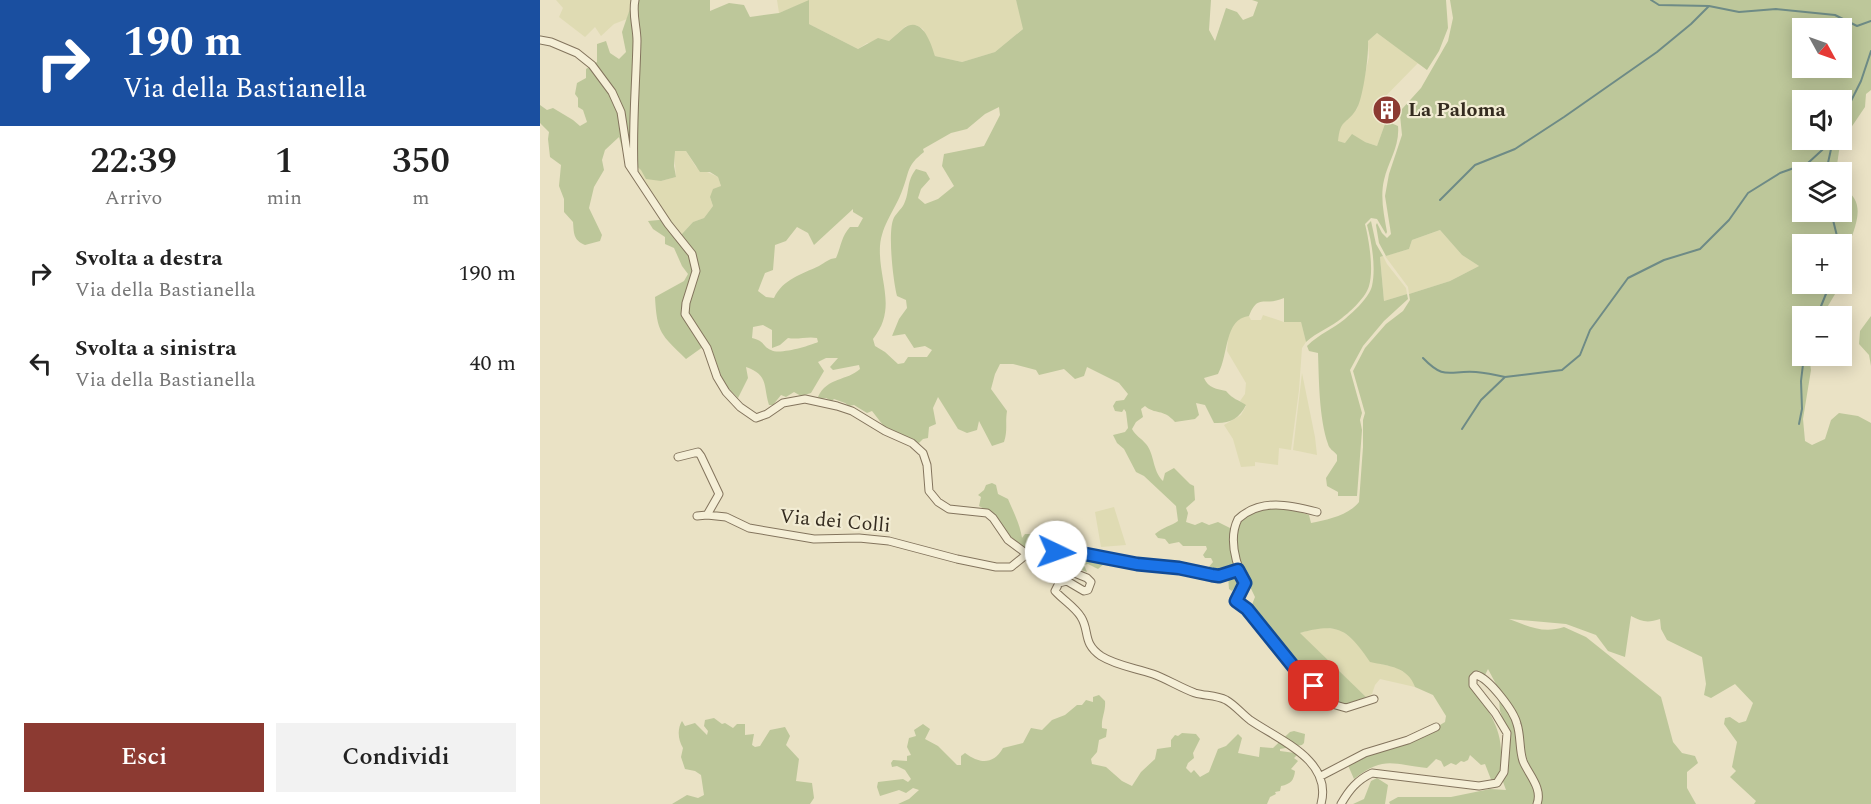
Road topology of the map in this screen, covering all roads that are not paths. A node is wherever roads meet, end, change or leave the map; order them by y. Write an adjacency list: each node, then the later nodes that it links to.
1 (635, 0): 3 (street)
2 (540, 40): 3 (street)
3 (634, 173): 8 (street)
4 (678, 457): 6 (street)
5 (1317, 512): 9 (street)
6 (707, 515): 7 (street, Via dei Colli); 8 (street, Via dei Colli)
7 (697, 516)
8 (1027, 554): 9 (street); 12 (street)
9 (1238, 570): 10 (street)
10 (1374, 699)
11 (1436, 727): 12 (street)
12 (1321, 776): 13 (street)
13 (1321, 804)
14 (1341, 804): 15 (street)
15 (1537, 804)

